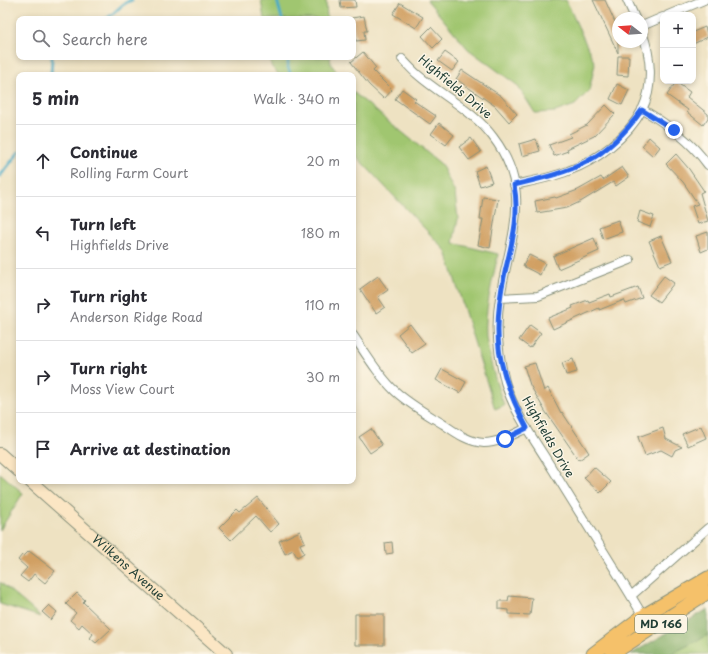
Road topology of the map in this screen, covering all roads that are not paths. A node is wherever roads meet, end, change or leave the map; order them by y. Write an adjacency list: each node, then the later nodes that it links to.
1 (627, 0): 3 (street)
2 (704, 0): 4 (street)
3 (633, 12)
4 (675, 12)
5 (660, 18): 6 (street)
6 (648, 23)
7 (646, 48): 9 (street)
8 (402, 59): 11 (street, Highfields Drive)
9 (642, 110): 10 (street); 11 (street)
10 (708, 165)
11 (514, 185): 13 (street, Highfields Drive)
12 (630, 260): 13 (street)
13 (500, 298): 15 (street, Highfields Drive)
14 (356, 339): 15 (street)
15 (527, 428): 23 (street, Highfields Drive)
16 (0, 454): 17 (main road)
17 (16, 468)
18 (33, 484): 25 (main road, Wilkens Avenue)
19 (708, 528): 23 (street)
20 (708, 578): 24 (main road, MD 166)
21 (708, 587): 24 (main road, MD 166)
22 (708, 592): 28 (main road, MD 166)
23 (631, 596): 24 (street, Highfields Drive)
24 (643, 616): 26 (main road, MD 166); 27 (main road, MD 166)
25 (226, 654)
26 (593, 654)
27 (602, 654)
28 (612, 654)

